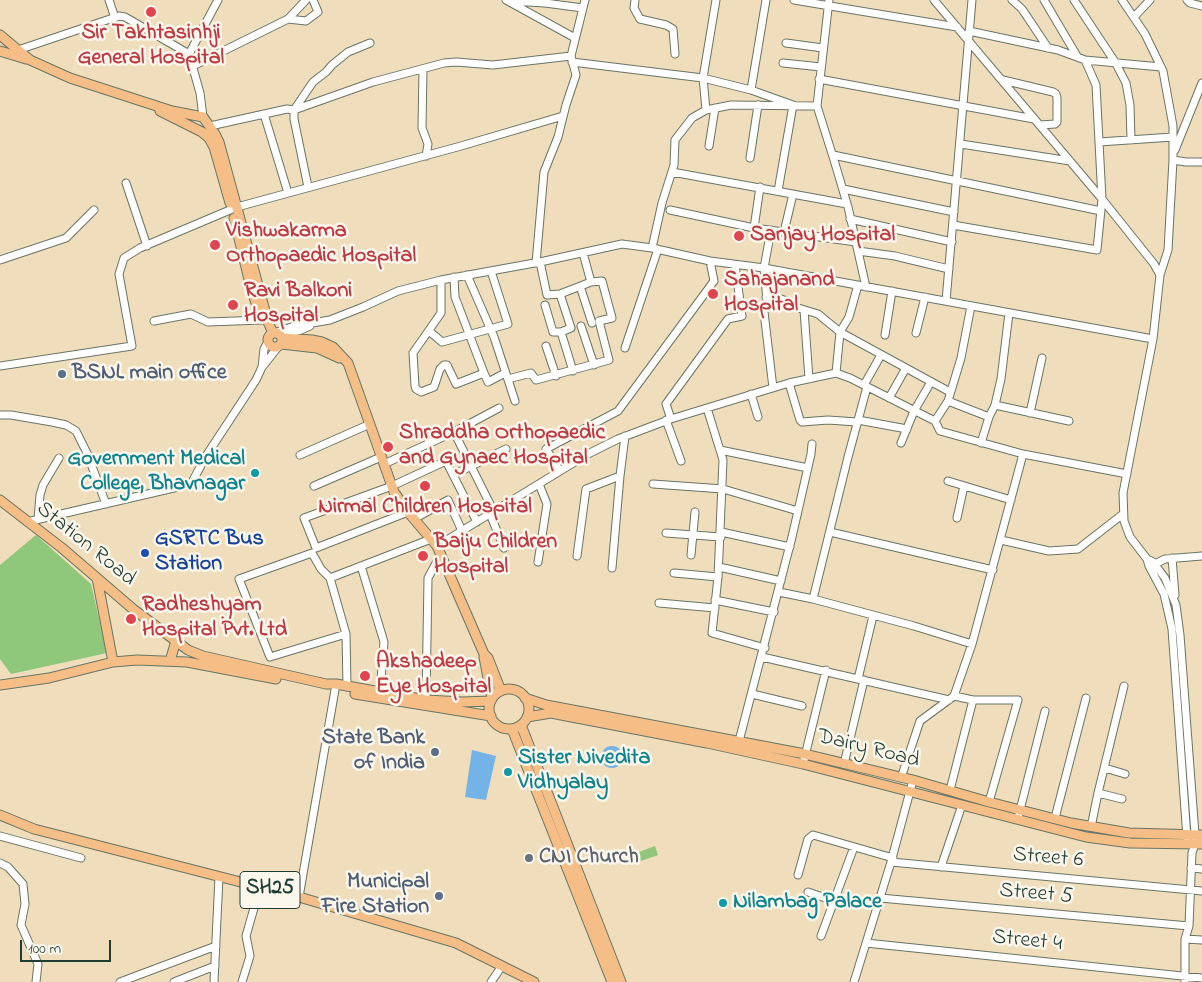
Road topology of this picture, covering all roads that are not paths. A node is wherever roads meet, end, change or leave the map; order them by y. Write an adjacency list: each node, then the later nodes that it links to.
1 (109, 0): 23 (street)
2 (218, 0): 36 (street)
3 (306, 0): 24 (street)
4 (313, 0): 24 (street)
5 (506, 0): 21 (street); 28 (street)
6 (585, 0): 21 (street)
7 (635, 0): 37 (street)
8 (716, 0): 48 (street)
9 (766, 0): 52 (street)
10 (794, 0): 19 (street)
11 (934, 0): 25 (street)
12 (972, 0): 26 (street)
13 (1012, 0): 33 (street)
14 (1044, 0): 38 (street)
15 (1074, 0): 42 (street)
16 (1122, 0): 22 (street)
17 (1150, 0): 22 (street)
18 (1188, 0): 20 (street)
19 (828, 3): 25 (street); 32 (street)
20 (1202, 6)
21 (583, 8): 28 (street)
22 (1134, 17): 45 (street)
23 (114, 18): 34 (street); 36 (street)
24 (288, 19): 44 (street)
25 (957, 27): 29 (street)
26 (969, 31): 29 (street); 33 (street)
27 (0, 35): 34 (main road)
28 (575, 38): 39 (street)
29 (968, 40): 50 (street); 57 (street)
30 (370, 43): 59 (street)
31 (786, 43): 32 (street)
32 (823, 48): 46 (street)
33 (1048, 48): 38 (street)
34 (18, 50): 40 (main road)
35 (0, 51): 40 (main road)
36 (190, 54): 44 (street)
37 (675, 54)
38 (1077, 56): 41 (street)
39 (571, 59): 47 (street); 48 (street); 62 (street)
40 (30, 60): 53 (main road)
41 (1085, 60): 42 (street); 69 (street)
42 (1115, 62): 45 (street); 68 (street)
43 (783, 64): 46 (street)
44 (193, 66): 63 (street)
45 (1161, 66): 67 (street)
46 (821, 68): 49 (street)
47 (423, 69): 59 (street); 73 (street)
48 (703, 78): 52 (street); 60 (street)
49 (820, 79): 56 (street); 57 (street)
50 (1002, 80): 64 (street); 65 (street)
51 (1202, 83): 74 (street)
52 (751, 90): 55 (street)
53 (140, 100): 63 (main road); 66 (main road)
54 (758, 105): 55 (street); 58 (street); 75 (street)
55 (793, 105): 56 (street); 84 (street)
56 (816, 106): 72 (street)
57 (964, 106): 64 (street); 70 (street)
58 (715, 108): 60 (street); 71 (street)
59 (294, 110): 61 (street); 82 (street)
60 (706, 110): 78 (street)
61 (264, 114): 66 (street); 85 (street)
62 (563, 116): 73 (street); 107 (street)
63 (203, 117): 66 (main road)
64 (1035, 119): 65 (street)
65 (1040, 125): 76 (street)
66 (210, 131): 89 (main road)
67 (1173, 137): 68 (street); 74 (street)
68 (1131, 140): 69 (street)
69 (1099, 142): 87 (street)
70 (961, 144): 76 (street); 79 (street)
71 (709, 146)
72 (833, 155): 79 (street); 83 (street)
73 (426, 156): 82 (street)
74 (1173, 157): 77 (street); 113 (street)
75 (750, 158)
76 (1070, 161): 87 (street)
77 (1202, 162)
78 (672, 172): 81 (street); 102 (street)
79 (957, 182): 92 (street); 93 (street)
80 (126, 183): 101 (street)
81 (760, 187): 84 (street); 96 (street)
82 (308, 188): 85 (street)
83 (842, 189): 88 (street); 92 (street)
84 (778, 191): 86 (street)
85 (288, 193): 89 (street)
86 (793, 194): 88 (street); 98 (street)
87 (1102, 199): 93 (street); 113 (street)
88 (847, 204): 94 (street)
89 (234, 208): 101 (street); 129 (main road); 141 (main road)
90 (94, 210): 105 (street)
91 (670, 210): 96 (street)
92 (954, 212): 95 (street)
93 (1101, 212): 95 (street)
94 (850, 220): 99 (street); 100 (street)
95 (953, 225): 100 (street)
96 (754, 228): 97 (street)
97 (771, 230): 98 (street); 109 (street)
98 (784, 232): 99 (street)
99 (856, 242): 103 (street)
100 (952, 242): 110 (street)
101 (147, 246): 148 (street)
102 (655, 249): 104 (street); 106 (street); 144 (street)
103 (858, 251): 110 (street); 119 (street)
104 (583, 253): 107 (street); 116 (street)
105 (0, 260)
106 (710, 261): 108 (street); 194 (street)
107 (538, 263): 111 (street); 121 (street)
108 (736, 265): 109 (street); 174 (street)
109 (764, 268): 117 (street); 122 (street)
110 (949, 269): 124 (street)
111 (491, 271): 112 (street); 134 (street)
112 (467, 275): 114 (street); 134 (street)
113 (1160, 275): 142 (street)
114 (454, 277): 115 (street); 139 (street)
115 (441, 280): 135 (street); 141 (street)
116 (591, 282): 118 (street); 131 (street)
117 (858, 285): 119 (street); 137 (street)
118 (580, 286): 121 (street); 131 (street)
119 (866, 287): 120 (street)
120 (892, 291): 123 (street); 140 (street)
121 (560, 294): 133 (street)
122 (766, 297): 127 (street); 160 (street)
123 (925, 297): 124 (street); 138 (street)
124 (946, 301): 126 (street)
125 (545, 305): 136 (street)
126 (971, 306): 128 (street); 161 (street)
127 (804, 310): 137 (street); 156 (street)
128 (1009, 313): 142 (street); 166 (street)
129 (262, 320): 130 (street); 141 (main road)
130 (154, 321)
131 (596, 322): 132 (street); 147 (street)
132 (581, 326): 133 (street); 147 (street)
133 (571, 328): 136 (street)
134 (491, 330): 139 (street); 154 (street)
135 (429, 331): 139 (street); 153 (street)
136 (560, 332): 151 (street)
137 (840, 332): 145 (street); 152 (street)
138 (916, 333)
139 (470, 335): 153 (street)
140 (885, 335)
141 (276, 338): 149 (street); 149 (street); 178 (main road)
142 (1153, 339): 195 (street)
143 (546, 346): 155 (street)
144 (625, 348)
145 (881, 355): 150 (street); 159 (street)
146 (1042, 358): 170 (street)
147 (594, 365): 151 (street)
148 (0, 366)
149 (262, 367): 207 (street)
150 (906, 368): 157 (street); 163 (street)
151 (573, 371): 155 (street)
152 (836, 372): 156 (street); 159 (street)
153 (484, 373): 154 (street)
154 (506, 376): 155 (street); 164 (street)
155 (556, 376)
156 (809, 378): 158 (street)
157 (931, 382): 161 (street); 169 (street)
158 (789, 383): 160 (street); 175 (street)
159 (866, 386): 163 (street); 175 (street)
160 (773, 388): 162 (street)
161 (950, 392): 165 (street)
162 (751, 394): 168 (street); 172 (street)
163 (889, 398): 169 (street)
164 (515, 401)
165 (948, 401): 173 (street); 177 (street)
166 (995, 406): 170 (street); 173 (street)
167 (498, 408): 180 (street)
168 (707, 408): 174 (street); 186 (street)
169 (914, 411): 177 (street); 179 (street)
170 (1030, 413): 176 (street)
171 (0, 415): 207 (street)
172 (758, 417)
173 (989, 417): 182 (street)
174 (669, 420): 181 (street); 191 (street)
175 (857, 421): 179 (street); 218 (street)
176 (1069, 421)
177 (935, 422): 182 (street)
178 (370, 424): 187 (street); 190 (main road)
179 (907, 429): 184 (street)
180 (454, 432): 190 (street); 192 (street)
181 (624, 436): 194 (street); 197 (street)
182 (982, 443): 188 (street)
183 (812, 444): 193 (street)
184 (901, 444)
185 (506, 449): 192 (street)
186 (720, 450): 193 (street); 204 (street)
187 (300, 454)
188 (1023, 454): 195 (street); 206 (street)
189 (59, 458): 214 (street)
190 (383, 461): 201 (street); 202 (main road)
191 (681, 461)
192 (472, 466): 196 (street); 210 (street)
193 (808, 468): 208 (street)
194 (560, 471): 199 (street)
195 (1127, 474): 211 (street)
196 (452, 475): 202 (street); 216 (street)
197 (620, 476): 227 (street); 235 (street)
198 (948, 480): 203 (street)
199 (539, 484): 210 (street); 231 (street)
200 (653, 484): 204 (street)
201 (314, 486)
202 (392, 486): 212 (main road); 212 (street)
203 (964, 486): 206 (street); 213 (street)
204 (722, 489): 208 (street); 221 (street)
205 (0, 500): 215 (main road, Station Road)
206 (1011, 500): 222 (street)
207 (106, 504): 214 (street)
208 (798, 511): 224 (street)
209 (695, 512): 220 (street)
210 (492, 513): 216 (street); 225 (street)
211 (1124, 514): 222 (street); 230 (street)
212 (411, 515): 217 (street); 223 (main road)
213 (957, 518)
214 (38, 519): 215 (street)
215 (27, 522): 239 (main road, Station Road)
216 (477, 522): 217 (street)
217 (462, 531): 223 (street)
218 (830, 532): 236 (street); 243 (street)
219 (666, 533): 220 (street)
220 (693, 534): 221 (street); 226 (street)
221 (721, 534): 224 (street); 234 (street)
222 (1001, 540): 236 (street)
223 (437, 546): 233 (street); 253 (main road); 269 (street)
224 (790, 547): 241 (street)
225 (504, 548)
226 (692, 555)
227 (577, 556)
228 (1202, 556): 229 (street)
229 (1172, 558): 232 (street); 246 (street)
230 (1147, 559): 232 (street); 297 (street)
231 (538, 562)
232 (1155, 564): 246 (street)
233 (361, 566): 240 (street); 264 (street)
234 (719, 567): 238 (street); 241 (street)
235 (612, 568)
236 (993, 570): 251 (street)
237 (674, 573): 238 (street)
238 (718, 577): 245 (street)
239 (97, 578): 250 (main road, Station Road); 256 (main road)
240 (330, 578): 249 (street); 249 (street)
241 (781, 581): 242 (street)
242 (778, 592): 243 (street); 247 (street)
243 (813, 600): 248 (street)
244 (659, 603): 245 (street)
245 (715, 604): 247 (street); 252 (street)
246 (1176, 606): 297 (street)
247 (774, 612): 252 (street)
248 (873, 616): 251 (street); 258 (street)
249 (346, 634): 262 (street)
250 (176, 640): 255 (main road); 261 (main road, Station Road)
251 (972, 644): 267 (street)
252 (764, 648): 254 (street)
253 (484, 654): 263 (main road); 270 (main road)
254 (762, 657): 257 (street); 265 (street)
255 (170, 661): 256 (main road); 261 (main road)
256 (113, 662): 259 (main road)
257 (826, 670): 258 (street); 278 (street)
258 (861, 679): 267 (street); 280 (street)
259 (0, 685)
260 (1124, 686): 281 (street)
261 (336, 687): 262 (main road, Station Road); 274 (main road); 311 (street)
262 (347, 687): 264 (main road, Station Road)
263 (501, 691): 266 (main road); 270 (main road)
264 (380, 692): 269 (main road, Station Road)
265 (752, 694): 272 (street); 277 (street)
266 (525, 698): 275 (main road); 277 (main road, Dairy Road)
267 (952, 698): 271 (street); 283 (street)
268 (1086, 698): 293 (street)
269 (426, 700): 270 (main road, Station Road)
270 (492, 700): 274 (main road)
271 (973, 700): 285 (street); 289 (street)
272 (802, 706)
273 (1045, 711): 291 (street)
274 (491, 716): 276 (main road)
275 (524, 721): 276 (main road); 277 (main road, Dairy Road); 332 (main road)
276 (512, 729): 331 (main road)
277 (738, 745): 278 (main road, Dairy Road); 279 (main road, Dairy Road)
278 (805, 754): 279 (street); 280 (main road, Dairy Road)
279 (803, 764): 286 (main road, Dairy Road)
280 (844, 764): 283 (main road, Dairy Road)
281 (1104, 768): 282 (street); 287 (street)
282 (1125, 774)
283 (901, 778): 284 (main road, Dairy Road)
284 (913, 780): 285 (main road, Dairy Road); 286 (street)
285 (950, 790): 289 (main road, Dairy Road)
286 (911, 791): 290 (main road, Dairy Road); 300 (street)
287 (1098, 793): 288 (street); 295 (street)
288 (1122, 799)
289 (989, 802): 291 (main road, Dairy Road)
290 (962, 805): 294 (main road, Dairy Road); 302 (street)
291 (1020, 809): 293 (main road, Dairy Road); 294 (street)
292 (0, 815): 306 (main road, SH25)
293 (1055, 818): 295 (main road, Dairy Road)
294 (1018, 819): 297 (main road, Dairy Road)
295 (1091, 827): 297 (main road, Dairy Road)
296 (0, 836): 299 (street)
297 (1194, 841): 303 (street)
298 (854, 847): 300 (street, Street 6); 305 (street, Street 6); 313 (street)
299 (80, 858)
300 (892, 860): 302 (street, Street 6); 312 (street)
301 (0, 863): 325 (street)
302 (941, 867): 308 (street, Street 6)
303 (1191, 868): 304 (street); 308 (street)
304 (1202, 869)
305 (798, 875)
306 (219, 877): 307 (main road, SH25); 319 (street)
307 (260, 887): 311 (main road, SH25); 329 (street)
308 (1191, 890): 309 (street, Street 6); 314 (street)
309 (1202, 891)
310 (808, 892): 313 (street)
311 (299, 897): 321 (main road, SH25)
312 (880, 898): 314 (street, Street 5); 318 (street)
313 (834, 901): 315 (street)
314 (1189, 926): 316 (street)
315 (821, 936)
316 (1185, 939): 317 (street); 323 (street)
317 (1202, 940)
318 (866, 943): 323 (street, Street 4); 333 (street)
319 (216, 946): 320 (street); 326 (street)
320 (215, 966): 327 (street); 328 (street)
321 (502, 966): 324 (main road, SH25); 330 (street)
322 (1202, 978): 323 (street, Street 4)
323 (1185, 979)
324 (531, 981)
325 (36, 982)
326 (120, 982)
327 (174, 982)
328 (214, 982)
329 (242, 982)
330 (491, 982)
331 (612, 982)
332 (621, 982)
333 (854, 982)

